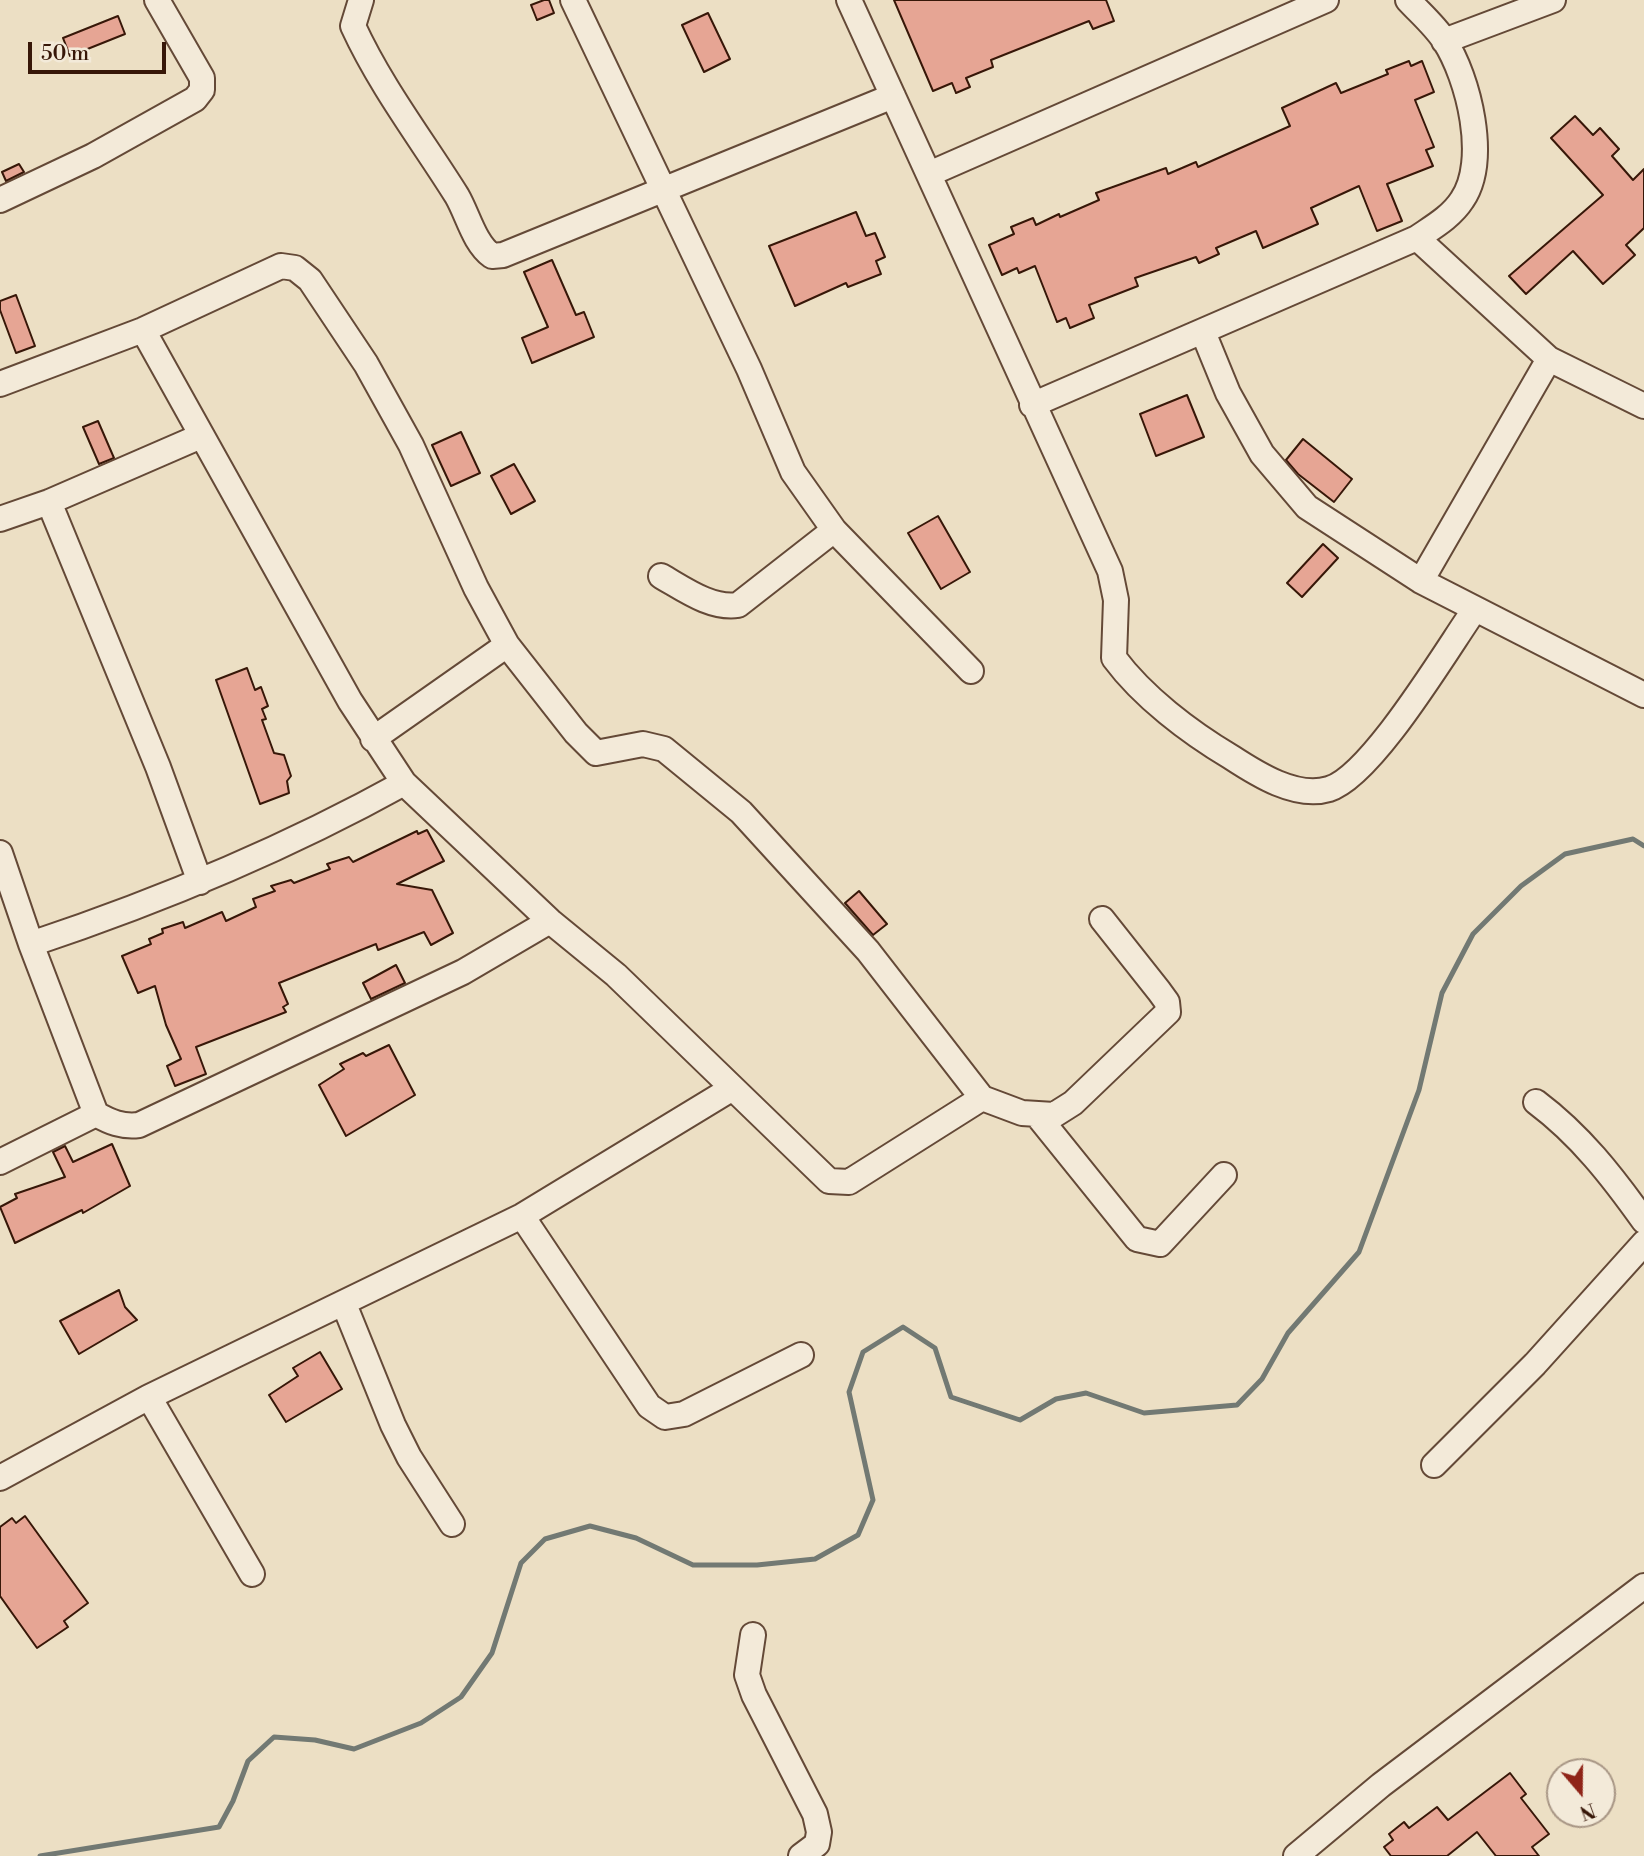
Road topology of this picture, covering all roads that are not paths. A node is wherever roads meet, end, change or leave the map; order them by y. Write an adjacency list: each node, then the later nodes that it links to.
1 (157, 0): 12 (street)
2 (361, 0): 11 (street)
3 (573, 0): 11 (street)
4 (849, 0): 9 (street)
5 (1326, 0): 10 (street)
6 (1408, 0): 8 (street)
7 (1553, 0): 8 (street)
8 (1444, 41): 13 (street)
9 (892, 96): 10 (street); 11 (street)
10 (929, 174): 19 (street)
11 (664, 188): 23 (street)
12 (0, 200)
13 (1417, 238): 15 (street); 16 (street)
14 (143, 330): 17 (street); 20 (street); 27 (street)
15 (1203, 332): 19 (street); 25 (street)
16 (1549, 359): 18 (street); 25 (street)
17 (0, 384)
18 (1643, 404)
19 (1032, 405): 26 (street)
20 (201, 436): 21 (street); 30 (street)
21 (49, 502): 22 (street); 33 (street)
22 (0, 519)
23 (834, 530): 24 (street); 28 (street)
24 (661, 576)
25 (1421, 581): 26 (street)
26 (1475, 609): 29 (street)
27 (507, 645): 30 (street); 38 (street)
28 (971, 671)
29 (1644, 695)
30 (373, 739): 31 (street)
31 (404, 783): 33 (street); 35 (street)
32 (0, 853): 36 (street)
33 (200, 882): 36 (street)
34 (1102, 919): 41 (street)
35 (550, 921): 37 (street); 40 (street)
36 (31, 944): 40 (street)
37 (731, 1089): 38 (street); 44 (street)
38 (982, 1098): 41 (street)
39 (1536, 1102): 45 (street)
40 (96, 1114): 42 (street)
41 (1037, 1115): 43 (street)
42 (0, 1162)
43 (1224, 1175)
44 (522, 1216): 47 (street); 48 (street)
45 (1644, 1221)
46 (1644, 1243): 50 (street)
47 (344, 1304): 49 (street); 52 (street)
48 (801, 1355)
49 (149, 1397): 51 (street); 53 (street)
50 (1434, 1465)
51 (0, 1478)
52 (452, 1524)
53 (252, 1574)
54 (1644, 1586): 57 (street)
55 (753, 1635): 56 (street)
56 (801, 1856)
57 (1296, 1856)

